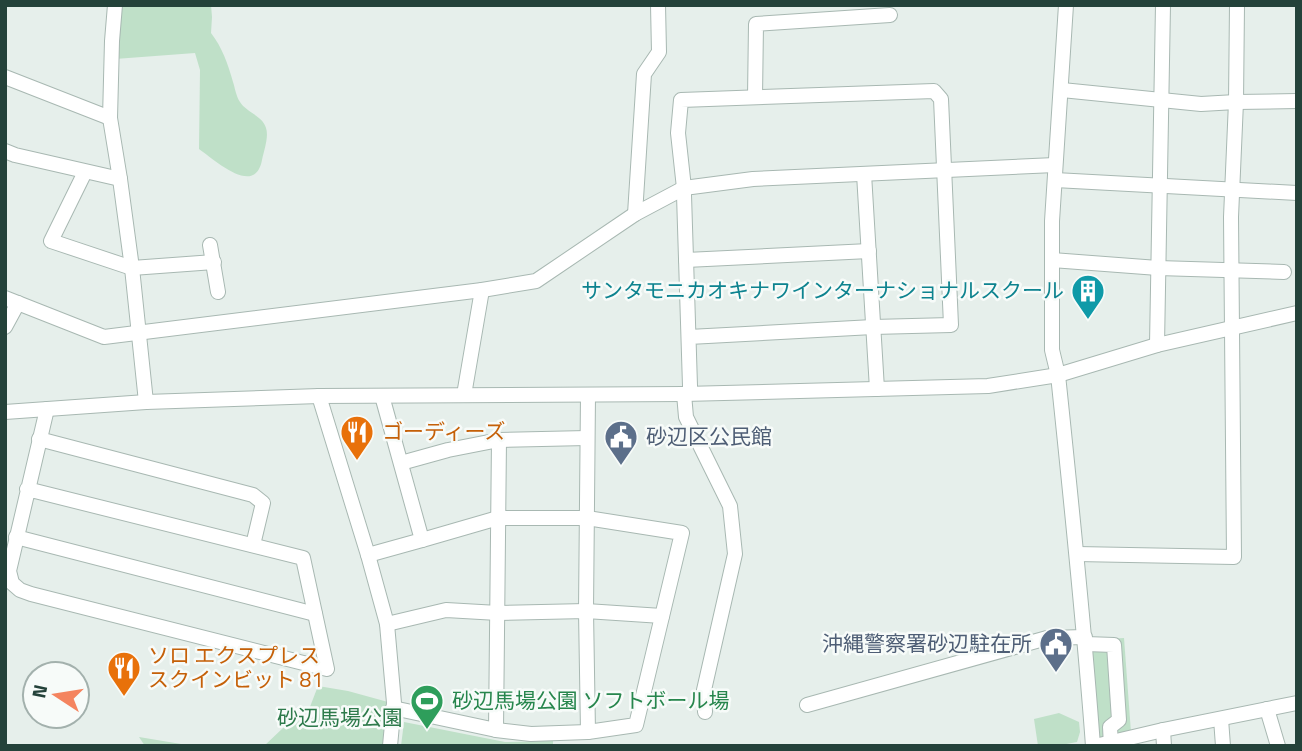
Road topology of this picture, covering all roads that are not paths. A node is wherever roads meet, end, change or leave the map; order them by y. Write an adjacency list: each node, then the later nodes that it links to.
1 (115, 5): 13 (street)
2 (658, 5): 24 (street)
3 (1066, 5): 8 (street)
4 (1163, 5): 10 (street)
5 (1237, 5): 12 (street)
6 (890, 15): 9 (street)
7 (5, 77): 13 (street)
8 (1062, 90): 10 (street); 17 (street)
9 (755, 97): 15 (street); 21 (street)
10 (1161, 101): 12 (street); 20 (street)
11 (1297, 101): 12 (street)
12 (1236, 102): 22 (street)
13 (110, 118): 19 (street)
14 (5, 150): 16 (street)
15 (943, 170): 17 (street); 18 (street); 39 (street)
16 (85, 172): 19 (street); 30 (street)
17 (1055, 172): 20 (street); 28 (street)
18 (864, 174): 21 (street); 26 (street)
19 (120, 179): 30 (street)
20 (1159, 186): 22 (street); 31 (street)
21 (684, 188): 24 (street); 27 (street)
22 (1232, 188): 23 (street); 32 (street)
23 (1297, 192)
24 (635, 214): 34 (street)
25 (210, 245): 29 (street)
26 (869, 251): 27 (street); 39 (street)
27 (686, 260): 42 (street)
28 (1052, 260): 31 (street); 44 (street)
29 (214, 262): 30 (street); 35 (street)
30 (132, 268): 41 (street)
31 (1158, 268): 32 (street); 43 (street)
32 (1232, 271): 33 (street); 40 (street)
33 (1284, 272)
34 (482, 290): 41 (street); 47 (street)
35 (218, 292)
36 (12, 301): 38 (street); 41 (street)
37 (1297, 313): 40 (street)
38 (5, 327)
39 (873, 327): 42 (street); 45 (street)
40 (1233, 327): 43 (street); 64 (street)
41 (140, 332): 51 (street)
42 (689, 337): 46 (street)
43 (1157, 345): 44 (street)
44 (1058, 375): 45 (street); 64 (street)
45 (877, 388): 46 (street)
46 (687, 394): 48 (street); 76 (street)
47 (464, 395): 48 (street); 50 (street)
48 (588, 395): 54 (street)
49 (319, 396): 50 (street); 51 (street); 65 (street)
50 (382, 396): 57 (street)
51 (146, 402): 52 (street)
52 (47, 409): 53 (street); 55 (street)
53 (5, 412)
54 (587, 438): 56 (street); 60 (street)
55 (39, 439): 58 (street); 63 (street)
56 (499, 440): 57 (street); 59 (street)
57 (401, 463): 62 (street)
58 (27, 489): 61 (street); 63 (street)
59 (499, 517): 60 (street); 62 (street); 67 (street)
60 (587, 519): 66 (street); 69 (street)
61 (16, 537): 68 (street); 68 (street)
62 (422, 540): 65 (street)
63 (253, 545): 68 (street)
64 (1077, 554): 71 (street)
65 (368, 555): 70 (street)
66 (586, 611): 67 (street); 69 (street); 81 (street)
67 (498, 613): 70 (street); 79 (street)
68 (315, 614)
69 (662, 616): 81 (street)
70 (387, 624): 74 (street)
71 (1086, 640): 73 (street); 78 (street); 83 (street)
72 (1297, 703): 75 (street)
73 (807, 705)
74 (393, 708): 79 (street); 84 (street)
75 (1267, 709): 77 (street); 87 (street)
76 (705, 712)
77 (1221, 719): 80 (street); 86 (street)
78 (1119, 720): 82 (street); 83 (street)
79 (496, 730): 81 (street)
80 (1163, 730): 82 (street); 85 (street)
81 (584, 737)
82 (1127, 742): 83 (street)
83 (1102, 745)
84 (390, 746)
85 (1164, 746)
86 (1223, 746)
87 (1278, 746)

